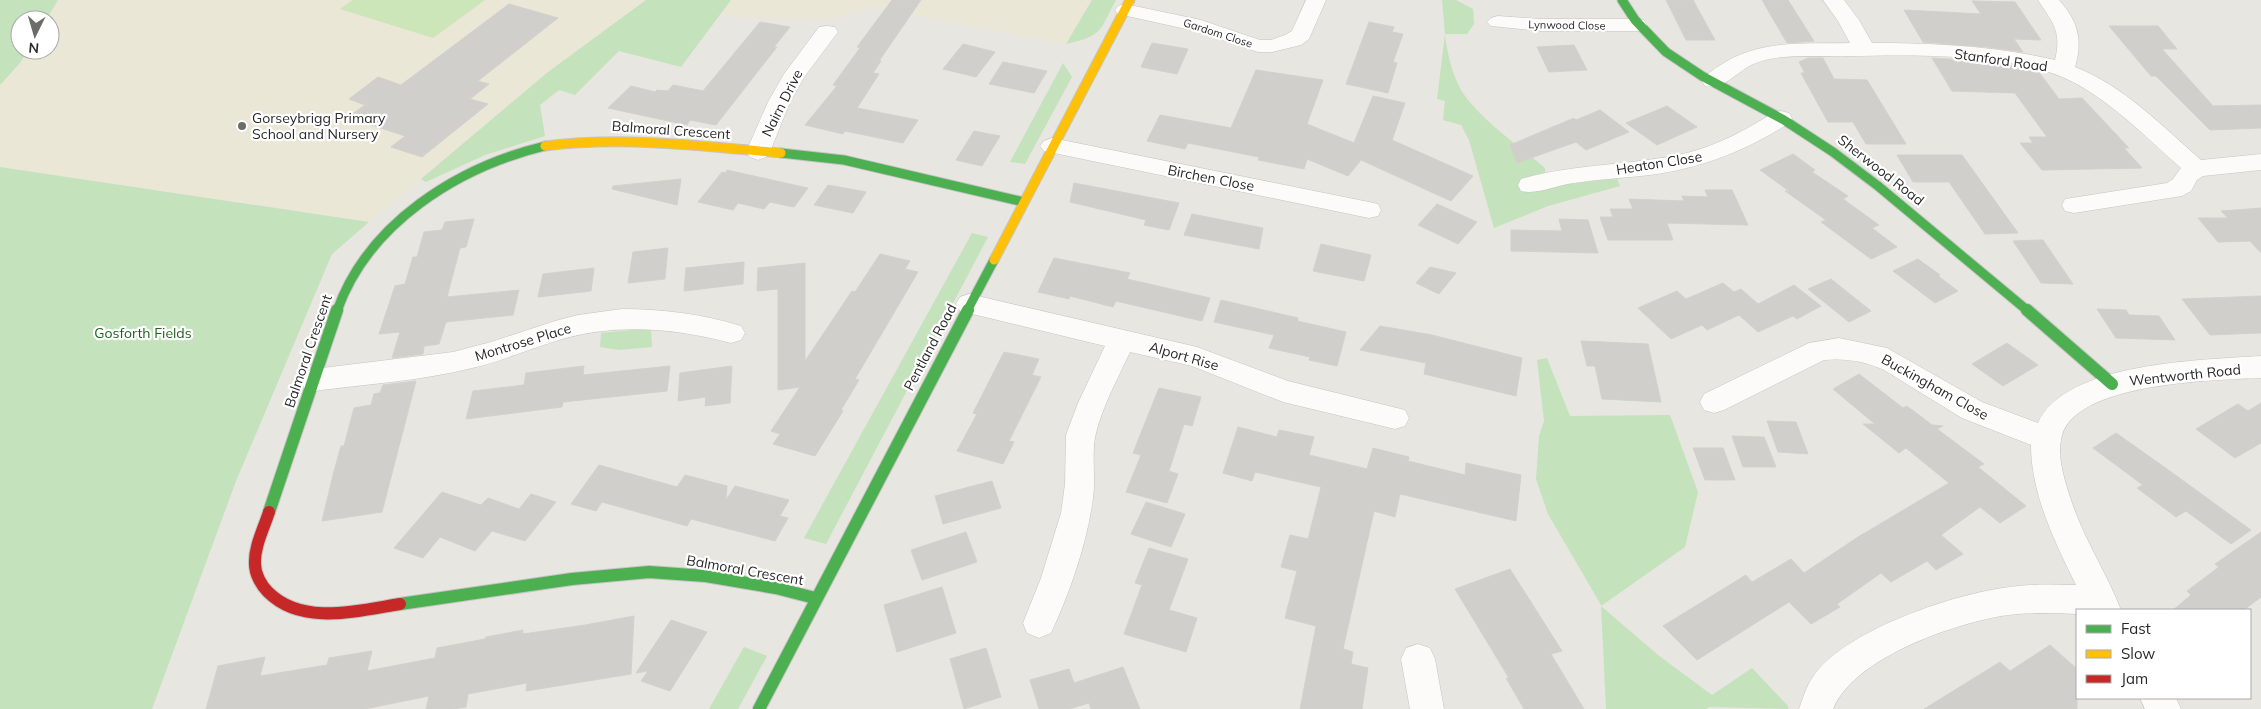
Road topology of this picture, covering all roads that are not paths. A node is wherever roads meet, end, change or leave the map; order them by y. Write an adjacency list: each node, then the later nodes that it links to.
1 (1316, 0): 5 (street, Gardom Close)
2 (1622, 0): 7 (street, Sherwood Road)
3 (1832, 0): 9 (street)
4 (2048, 0): 10 (street)
5 (1128, 5): 13 (street, Pentland Road)
6 (1498, 22): 7 (street, Lynwood Close)
7 (1636, 25): 11 (street, Sherwood Road)
8 (827, 32): 14 (street, Nairn Drive)
9 (1864, 49): 10 (street, Stanford Road); 11 (street, Stanford Road)
10 (2063, 70): 16 (street, Stanford Road)
11 (1713, 81): 12 (street, Sherwood Road)
12 (1781, 118): 17 (street, Heaton Close); 26 (street, Sherwood Road)
13 (1052, 146): 18 (street, Pentland Road); 20 (street, Birchen Close)
14 (758, 152): 18 (street, Balmoral Crescent); 25 (street, Balmoral Crescent)
15 (2261, 162): 16 (street)
16 (2196, 169): 19 (street)
17 (1530, 185)
18 (1024, 202): 21 (street, Pentland Road)
19 (2074, 205)
20 (1369, 210)
21 (969, 304): 23 (street, Alport Rise); 30 (street, Pentland Road)
22 (731, 334): 25 (street, Montrose Place)
23 (1122, 339): 28 (street, Alport Rise); 32 (street)
24 (2261, 367): 26 (street, Wentworth Road)
25 (314, 380): 30 (street, Balmoral Crescent)
26 (2112, 384): 29 (street, Wentworth Road)
27 (1714, 402): 29 (street, Buckingham Close)
28 (1395, 418)
29 (2046, 438): 31 (street)
30 (815, 598): 34 (street, Pentland Road)
31 (2102, 606): 36 (street)
32 (1039, 623)
33 (1418, 660): 35 (street)
34 (758, 709)
35 (1427, 709)
36 (1816, 709)

